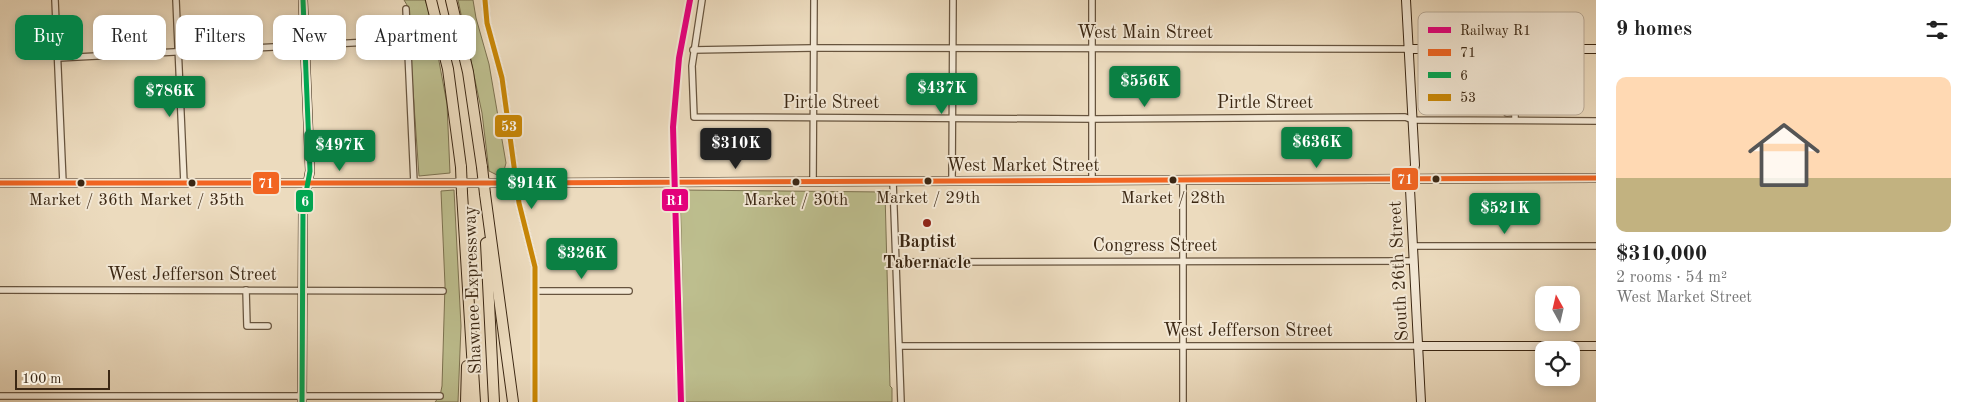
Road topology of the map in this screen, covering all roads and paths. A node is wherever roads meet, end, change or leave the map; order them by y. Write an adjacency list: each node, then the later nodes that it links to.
1 (55, 0): 13 (street)
2 (176, 0): 14 (street)
3 (304, 0): 15 (street)
4 (431, 0): 61 (highway, Shawnee Expressway, bridge)
5 (451, 0): 49 (highway, Shawnee Expressway, bridge)
6 (485, 0): 48 (street)
7 (702, 0): 22 (street)
8 (814, 0): 17 (street)
9 (953, 0): 18 (street)
10 (1092, 0): 19 (street)
11 (1406, 0): 20 (street, South 26th Street)
12 (406, 9): 16 (street)
13 (56, 15)
14 (177, 15)
15 (304, 15)
16 (406, 15)
17 (813, 48): 18 (street, West Main Street); 22 (street, West Main Street); 30 (street)
18 (953, 48): 19 (street, West Main Street); 31 (street)
19 (1092, 48): 20 (street, West Main Street); 32 (street)
20 (1408, 49): 21 (street, West Main Street); 33 (street, South 26th Street)
21 (1418, 49)
22 (693, 50): 30 (street, Pirtle Street)
23 (176, 52): 24 (street)
24 (83, 57)
25 (58, 60): 44 (street)
26 (178, 60): 45 (street)
27 (306, 60): 46 (street)
28 (409, 60): 47 (street)
29 (1515, 115): 34 (street)
30 (813, 118): 31 (street, Pirtle Street); 41 (street)
31 (952, 118): 32 (street, Pirtle Street); 40 (street)
32 (1092, 119): 33 (street, Pirtle Street); 38 (street)
33 (1412, 120): 34 (street, Pirtle Street); 37 (street, South 26th Street)
34 (1515, 120): 35 (street, Pirtle Street)
35 (1596, 121)
36 (1596, 178): 37 (street, West Market Street)
37 (1413, 179): 39 (street, West Market Street); 50 (street, South 26th Street)
38 (1092, 180): 39 (street, West Market Street); 40 (street, West Market Street)
39 (1183, 180): 52 (street)
40 (952, 181): 42 (street, West Market Street)
41 (813, 182): 42 (street, West Market Street); 48 (street, West Market Street)
42 (893, 182): 54 (street)
43 (0, 183): 44 (street, West Market Street)
44 (63, 183): 45 (street, West Market Street)
45 (184, 183): 46 (street, West Market Street)
46 (308, 183): 47 (street, West Market Street); 57 (street)
47 (414, 183): 48 (street, West Market Street)
48 (516, 183): 59 (street)
49 (485, 194): 72 (highway, Shawnee Expressway); 73 (highway)
50 (1413, 246): 51 (street); 53 (street, South 26th Street)
51 (1596, 246)
52 (1183, 261): 53 (street, Congress Street); 54 (street, Congress Street); 64 (street)
53 (1414, 261): 65 (street, South 26th Street)
54 (896, 262): 63 (street)
55 (0, 290): 56 (street, West Jefferson Street)
56 (246, 290): 57 (street, West Jefferson Street); 62 (street)
57 (302, 290): 58 (street, West Jefferson Street); 69 (street)
58 (443, 291)
59 (536, 291): 60 (street); 74 (street)
60 (629, 291)
61 (469, 300): 70 (highway); 71 (highway, Shawnee Expressway)
62 (268, 326)
63 (900, 346): 64 (street, West Jefferson Street); 75 (street)
64 (1183, 346): 65 (street, West Jefferson Street); 76 (street)
65 (1418, 346): 66 (street, West Jefferson Street); 77 (street, South 26th Street)
66 (1596, 346)
67 (0, 396): 69 (street)
68 (440, 396): 69 (street)
69 (302, 399)
70 (466, 402)
71 (475, 402)
72 (494, 402)
73 (514, 402)
74 (535, 402)
75 (901, 402)
76 (1183, 402)
77 (1421, 402)

